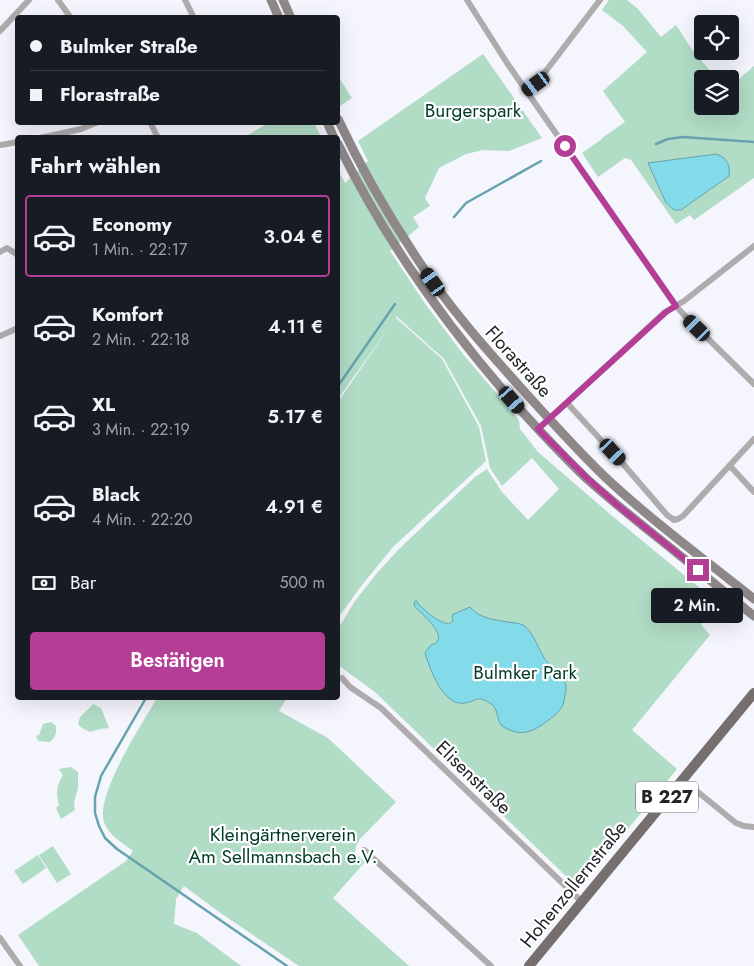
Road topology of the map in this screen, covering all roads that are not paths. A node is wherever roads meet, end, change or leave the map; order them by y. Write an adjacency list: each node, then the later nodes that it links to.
1 (29, 0): 12 (street)
2 (58, 0): 8 (street)
3 (184, 0): 9 (street)
4 (271, 0): 10 (main road)
5 (283, 0): 11 (main road)
6 (600, 0): 13 (street)
7 (468, 1): 13 (street)
8 (69, 15)
9 (192, 15)
10 (278, 15)
11 (290, 15)
12 (0, 30)
13 (527, 91): 23 (street)
14 (340, 123): 28 (main road, Florastraße)
15 (91, 125): 16 (street)
16 (54, 135)
17 (15, 142): 18 (street)
18 (0, 145)
19 (340, 148): 29 (main road, Florastraße)
20 (754, 246): 23 (street)
21 (0, 252): 22 (street)
22 (15, 252)
23 (676, 306): 26 (street); 27 (street)
24 (15, 329): 25 (street)
25 (0, 336)
26 (754, 384)
27 (567, 403): 28 (street); 31 (street, Florastraße)
28 (549, 419): 29 (street); 33 (main road, Florastraße)
29 (538, 429): 34 (main road, Florastraße)
30 (754, 439): 31 (street)
31 (730, 466): 32 (street)
32 (754, 492)
33 (754, 599)
34 (754, 616)
35 (342, 678): 40 (street, Elisenstraße)
36 (754, 693): 37 (main road, Hohenzollernstraße / B 227)
37 (682, 779): 38 (street); 40 (main road, Hohenzollernstraße / B 227)
38 (754, 827)
39 (364, 850): 44 (street)
40 (581, 901): 42 (main road, Hohenzollernstraße / B 227)
41 (0, 938): 43 (street)
42 (531, 965)
43 (20, 966)
44 (491, 966)

